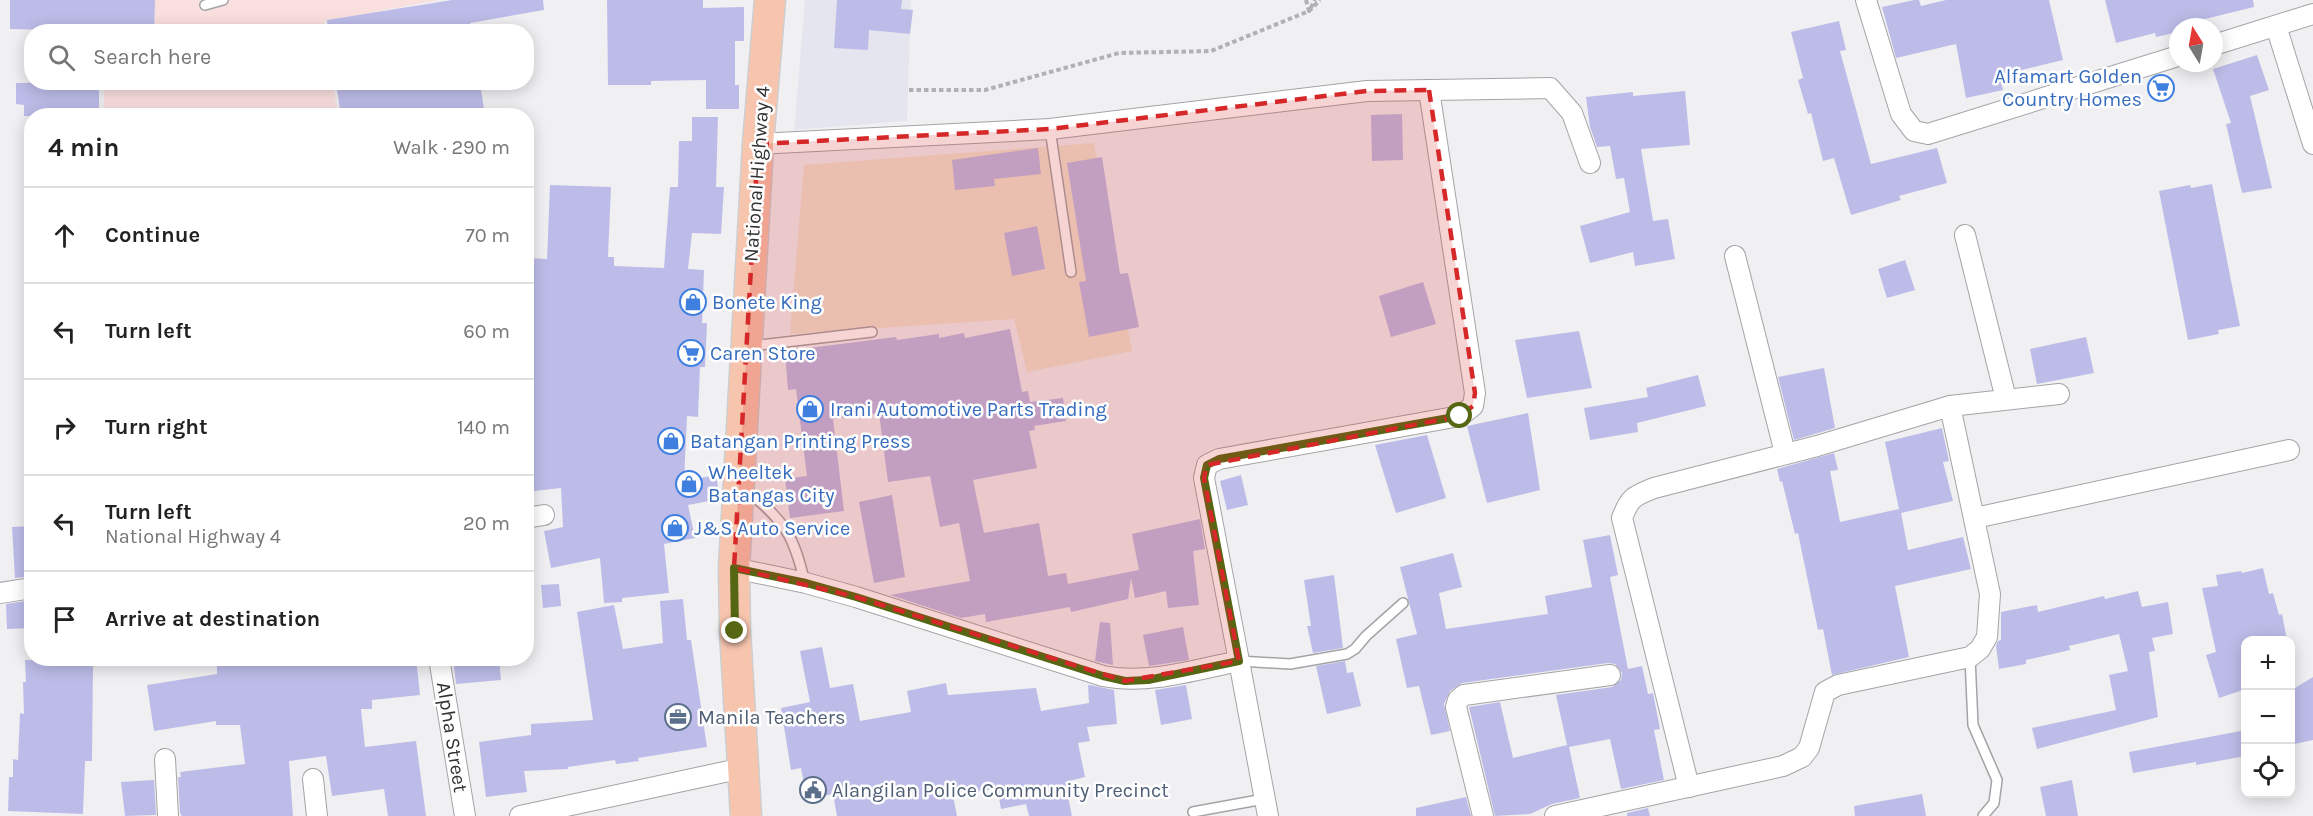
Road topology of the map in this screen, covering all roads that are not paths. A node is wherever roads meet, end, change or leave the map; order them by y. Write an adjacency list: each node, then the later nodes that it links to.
1 (223, 0): 4 (lane)
2 (770, 0): 11 (main road, National Highway 4)
3 (1868, 0): 8 (street)
4 (205, 5)
5 (2313, 14): 6 (street)
6 (2276, 26): 7 (street); 12 (street)
7 (2223, 42)
8 (2169, 59)
9 (1429, 90): 10 (street); 13 (street); 32 (street)
10 (1050, 129): 11 (street); 16 (lane)
11 (758, 144): 18 (main road, National Highway 4)
12 (2313, 144)
13 (1590, 163)
14 (1965, 235): 20 (street)
15 (1736, 256): 23 (street)
16 (1071, 272)
17 (872, 332): 18 (lane)
18 (747, 347): 24 (main road, National Highway 4)
19 (2059, 394): 20 (street)
20 (2006, 399): 21 (street)
21 (1950, 406): 23 (street); 25 (street)
22 (2289, 450): 25 (street)
23 (1785, 453): 38 (street)
24 (739, 484): 26 (main road, National Highway 4); 27 (lane)
25 (1975, 518): 31 (street)
26 (734, 568): 27 (street); 36 (main road, National Highway 4)
27 (806, 583): 32 (street)
28 (24, 589): 29 (street)
29 (0, 593)
30 (1403, 603): 32 (lane)
31 (1970, 657): 38 (street); 48 (lane)
32 (1239, 661): 39 (street)
33 (440, 666): 43 (street, Alpha Street)
34 (1610, 675): 46 (street)
35 (165, 759): 41 (street)
36 (743, 768): 44 (street); 45 (main road, National Highway 4)
37 (313, 779): 42 (street)
38 (1689, 787): 47 (street)
39 (1266, 807): 40 (lane)
40 (1193, 812)
41 (168, 816)
42 (317, 816)
43 (465, 816)
44 (520, 816)
45 (746, 816)
46 (1483, 816)
47 (1555, 816)
48 (1983, 816)

